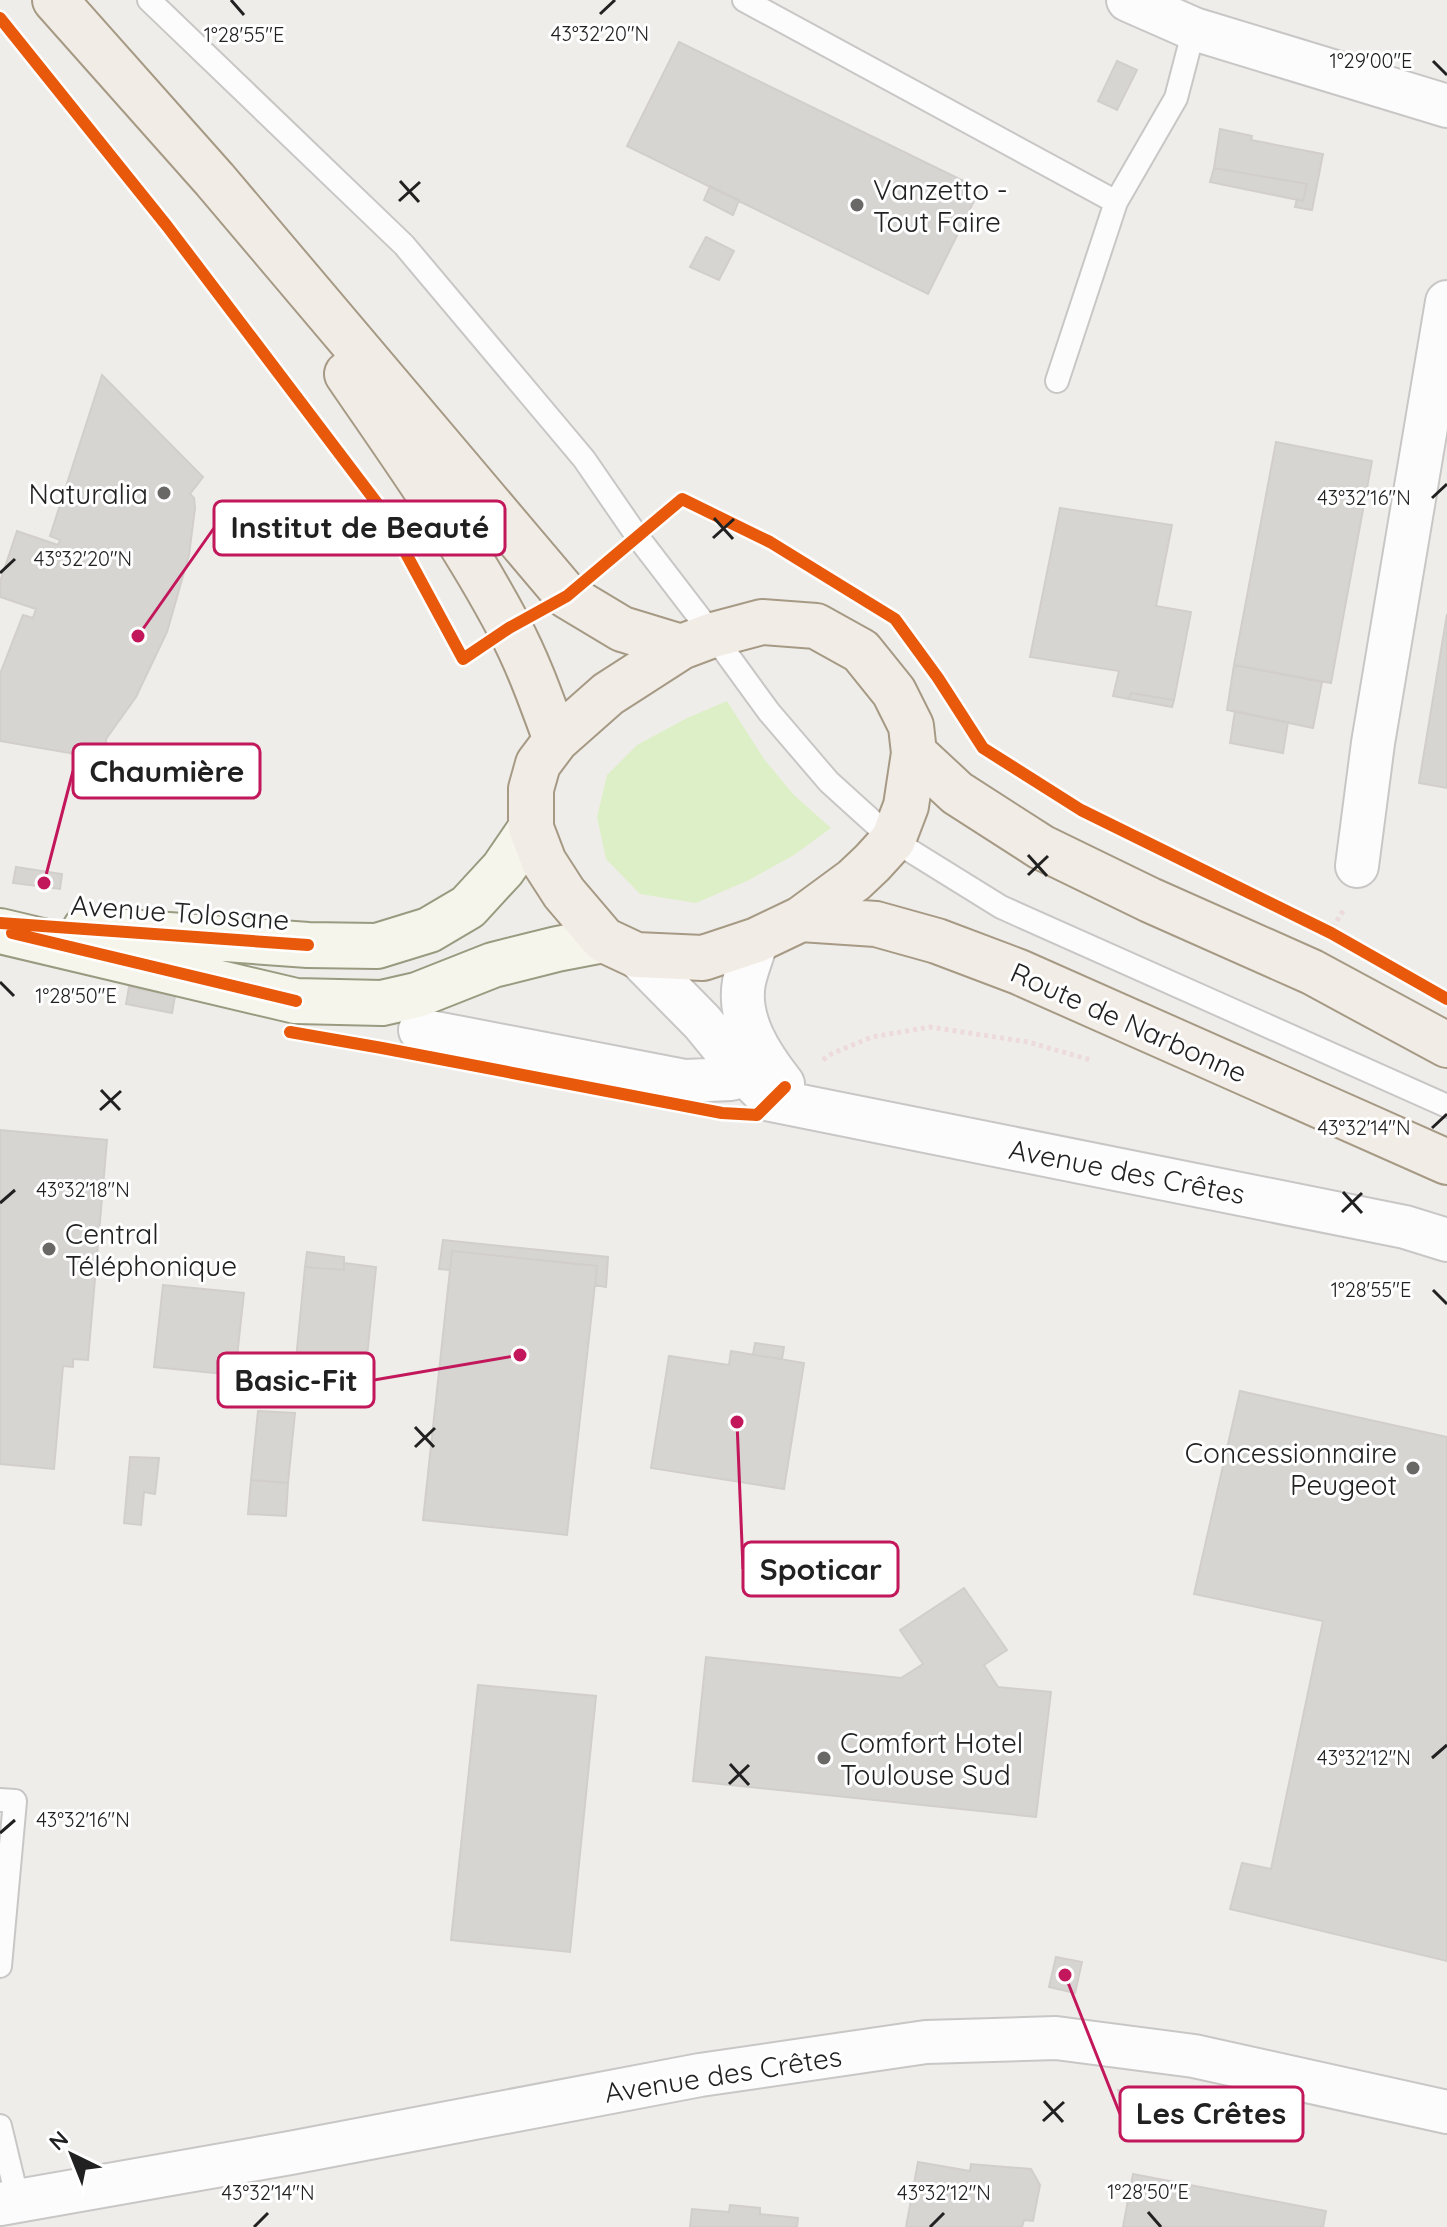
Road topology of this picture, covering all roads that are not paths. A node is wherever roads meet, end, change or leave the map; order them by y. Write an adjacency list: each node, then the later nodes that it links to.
1 (55, 0): 7 (main road)
2 (149, 0): 11 (lane)
3 (744, 0): 8 (lane)
4 (1128, 0): 5 (street)
5 (1194, 29): 6 (street); 8 (lane)
6 (1447, 106)
7 (215, 180): 11 (main road); 12 (main road)
8 (1116, 202): 10 (lane)
9 (1447, 302): 16 (street)
10 (1057, 381)
11 (697, 641): 12 (main road); 13 (main road); 15 (lane)
12 (556, 740): 14 (main road)
13 (914, 753): 15 (main road); 24 (main road)
14 (531, 828): 18 (main road, Avenue Tolosane); 21 (main road)
15 (893, 840): 17 (main road); 27 (lane)
16 (1357, 866)
17 (801, 919): 20 (main road); 28 (main road, Route de Narbonne)
18 (0, 923)
19 (0, 931): 22 (main road, Avenue Tolosane)
20 (757, 940): 21 (main road); 26 (street)
21 (620, 948): 22 (main road, Avenue Tolosane); 25 (street, Avenue des Crêtes)
22 (296, 1001): 23 (lane, Avenue Tolosane)
23 (404, 1027): 25 (street, Avenue Tolosane)
24 (1447, 1045)
25 (743, 1072): 26 (street, Avenue des Crêtes)
26 (796, 1097): 29 (street, Avenue des Crêtes)
27 (1447, 1106)
28 (1447, 1162)
29 (1447, 1240)
30 (0, 1800): 31 (lane)
31 (0, 1966)
32 (1447, 2112): 34 (street, Avenue des Crêtes)
33 (0, 2126): 34 (lane)
34 (9, 2203)

